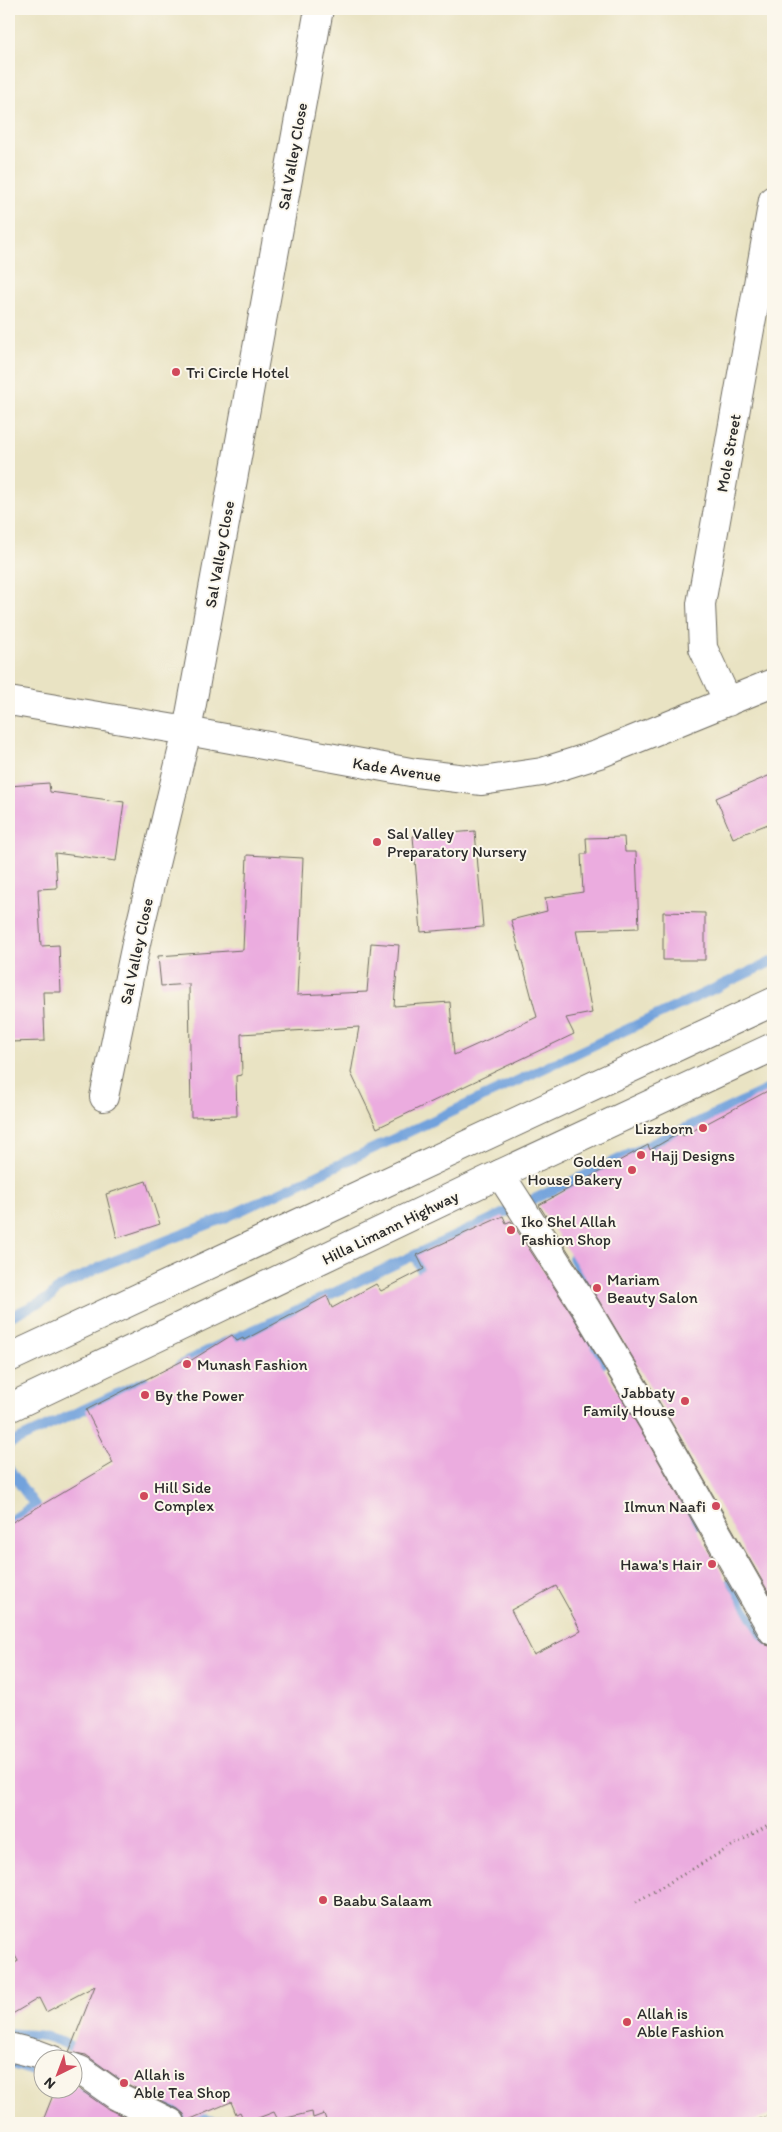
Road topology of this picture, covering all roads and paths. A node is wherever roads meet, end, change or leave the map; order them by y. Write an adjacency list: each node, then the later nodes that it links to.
1 (319, 9): 6 (street, Sal Valley Close)
2 (773, 200): 5 (street, Mole Street)
3 (773, 683): 5 (street, Kade Avenue)
4 (9, 702): 6 (street, Kade Avenue)
5 (728, 702): 6 (street, Kade Avenue)
6 (187, 731): 9 (street, Sal Valley Close)
7 (773, 1002): 11 (street)
8 (773, 1048): 10 (street, Hilla Limann Highway)
9 (104, 1097)
10 (500, 1174): 12 (street, Hilla Limann Highway); 13 (street)
11 (9, 1358)
12 (9, 1408)
13 (773, 1631)
14 (773, 1822): 15 (path)
15 (636, 1902)
16 (9, 2047): 17 (street)
17 (32, 2053)
18 (82, 2071): 19 (street)
19 (171, 2123)

